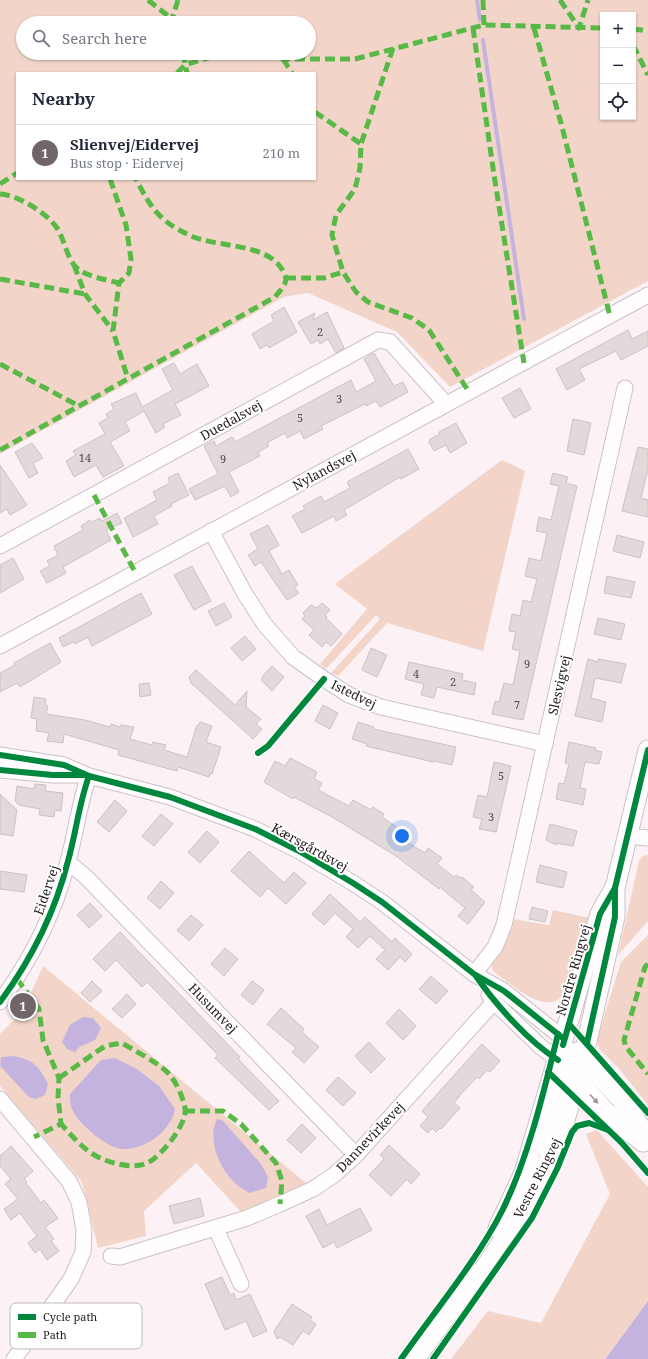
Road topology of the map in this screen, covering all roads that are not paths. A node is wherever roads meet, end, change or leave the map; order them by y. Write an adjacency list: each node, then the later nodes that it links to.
1 (648, 295): 3 (street, Nylandsvej)
2 (626, 388): 7 (street, Slesvigvej)
3 (446, 404): 4 (street, Nylandsvej); 5 (street, Duedalsvej)
4 (211, 531): 6 (street, Nylandsvej); 7 (street, Istedvej)
5 (0, 546)
6 (0, 646)
7 (545, 744): 16 (street, Slesvigvej)
8 (648, 750): 12 (main road, Nordre Ringvej)
9 (0, 755): 11 (street, Kærsgårdsvej)
10 (0, 770): 11 (street, Kærsgårdsvej)
11 (89, 776): 14 (street, Eidervej); 16 (street, Kærsgårdsvej)
12 (628, 836): 13 (street); 15 (main road, Nordre Ringvej)
13 (648, 838)
14 (68, 862): 17 (street, Eidervej); 23 (street, Husumvej)
15 (615, 888): 19 (main road, Nordre Ringvej); 19 (main road, Nordre Ringvej)
16 (474, 974): 18 (street, Kærsgårdsvej); 19 (street, Kærsgårdsvej)
17 (0, 1002)
18 (494, 1002): 19 (street, Kærsgårdsvej); 23 (street, Dannevirkevej)
19 (571, 1060): 21 (main road); 22 (main road, one-way to 22); 27 (main road, Vestre Ringvej); 27 (main road, Vestre Ringvej)
20 (0, 1099): 28 (street)
21 (648, 1138)
22 (648, 1146)
23 (356, 1155): 24 (street, Dannevirkevej)
24 (216, 1228): 25 (street, Dannevirkevej); 26 (street)
25 (110, 1256)
26 (241, 1284)
27 (468, 1286): 31 (main road, Vestre Ringvej)
28 (54, 1303)
29 (21, 1349): 30 (street)
30 (14, 1359)
31 (415, 1359)

